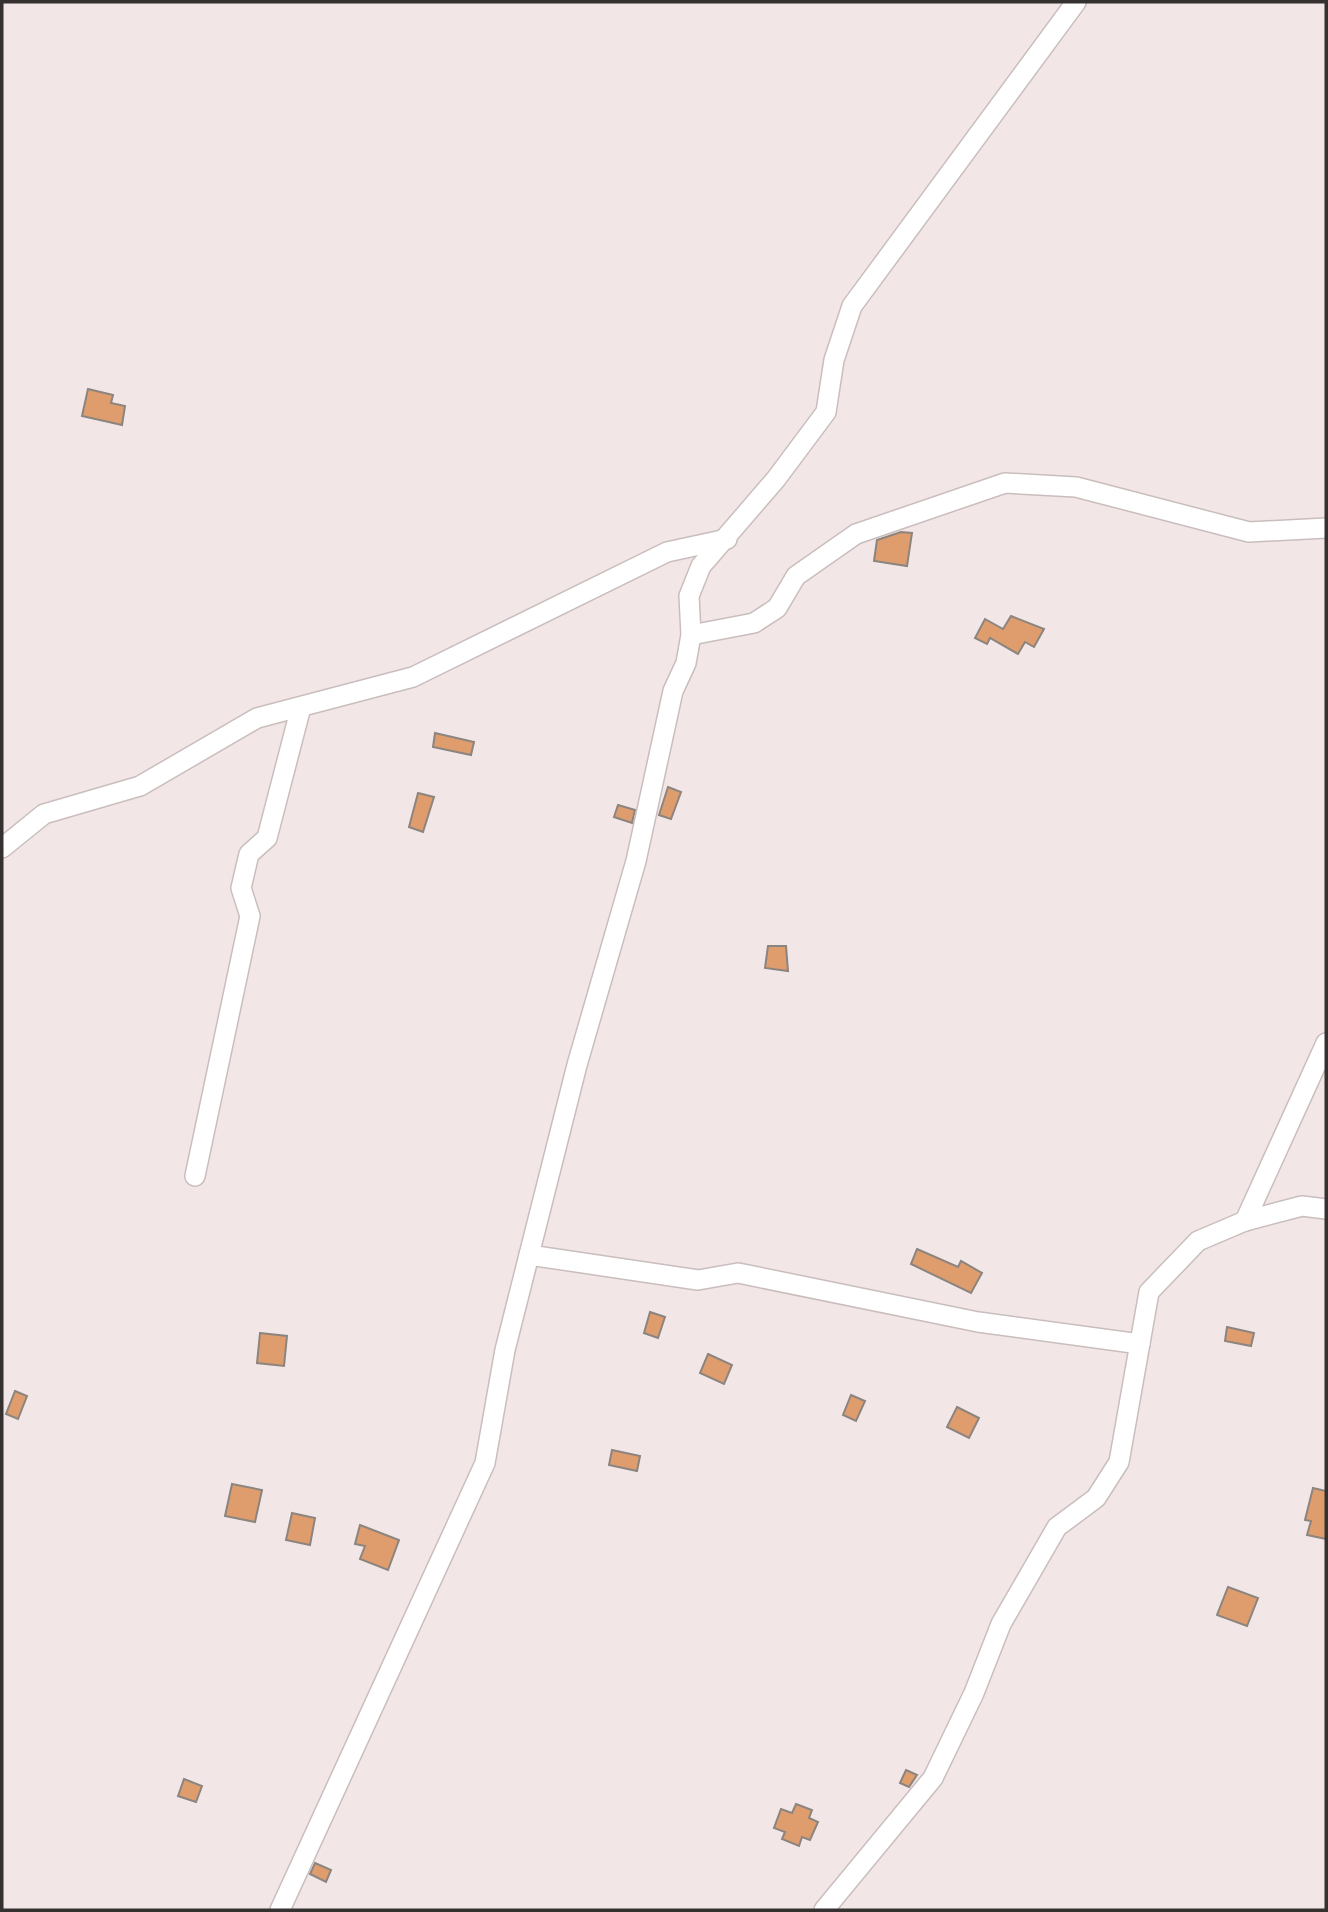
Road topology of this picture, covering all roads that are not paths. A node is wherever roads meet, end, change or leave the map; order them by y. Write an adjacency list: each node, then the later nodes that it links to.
1 (1076, 2): 3 (street)
2 (1326, 528): 4 (street)
3 (727, 539): 4 (street); 5 (street)
4 (691, 635): 11 (street)
5 (300, 707): 6 (street); 8 (street)
6 (2, 848)
7 (1326, 1043): 10 (street)
8 (195, 1176)
9 (1326, 1209): 10 (street)
10 (1245, 1222): 12 (street)
11 (529, 1255): 12 (street); 13 (street)
12 (1140, 1344): 14 (street)
13 (280, 1910)
14 (824, 1910)

